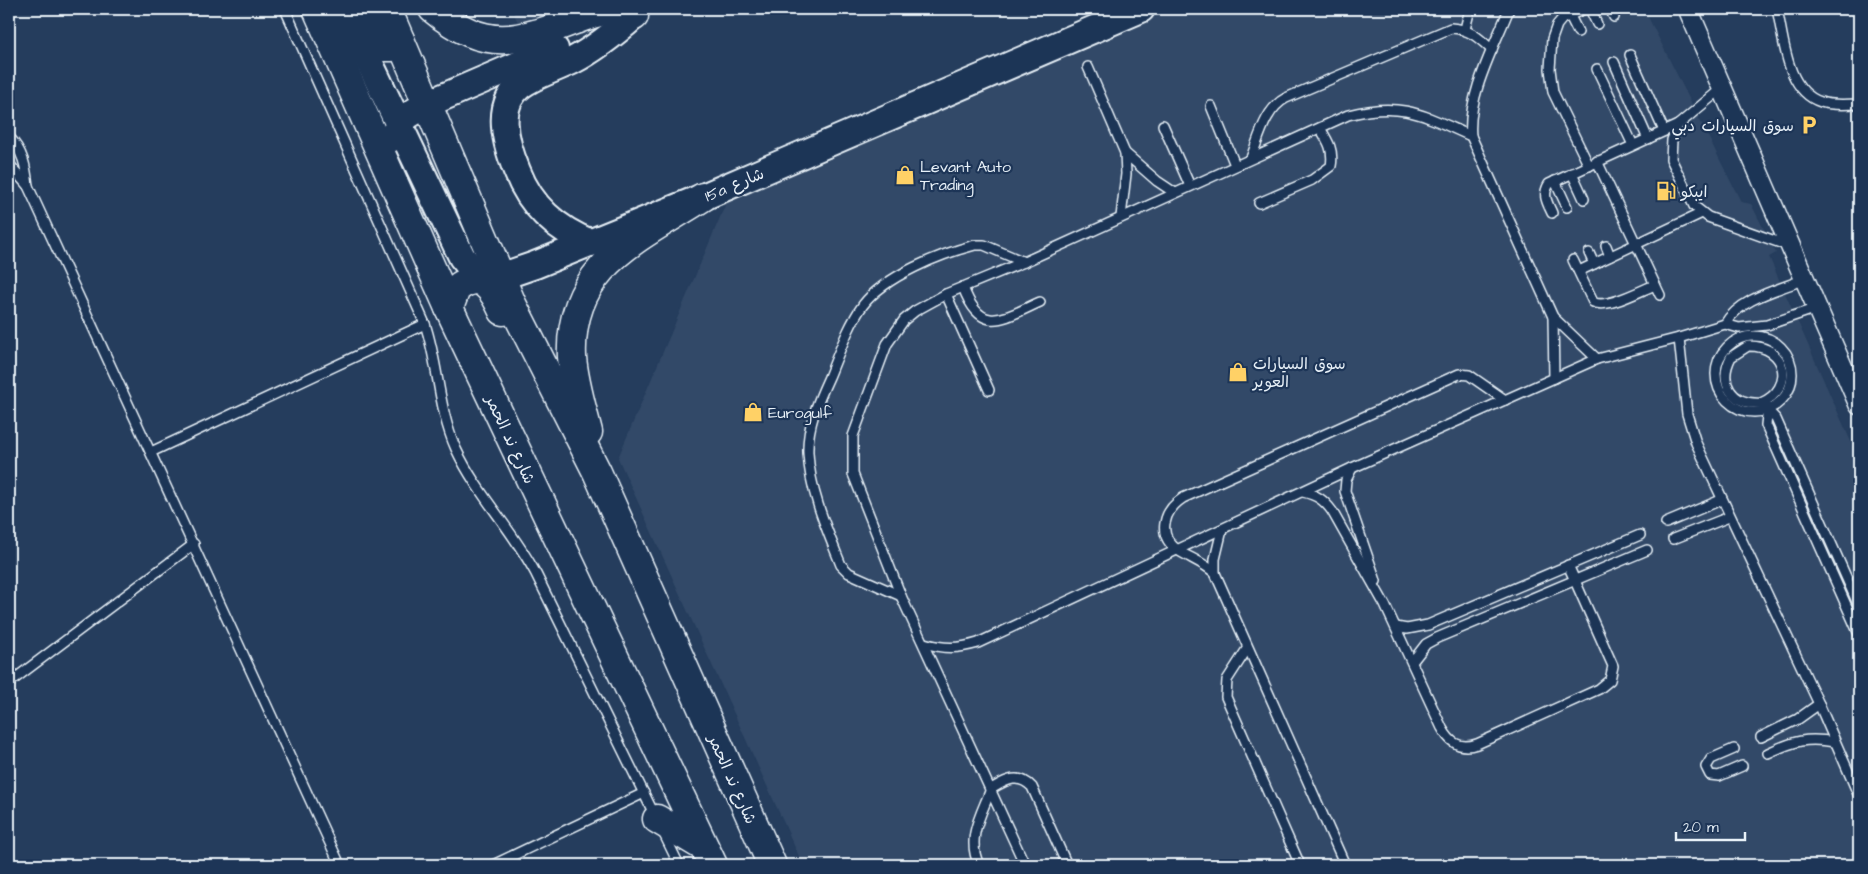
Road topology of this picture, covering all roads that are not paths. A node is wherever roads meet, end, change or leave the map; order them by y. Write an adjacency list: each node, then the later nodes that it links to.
1 (285, 9): 76 (lane)
2 (317, 9): 39 (main road, شارع ند الحمر)
3 (344, 9): 30 (main road, 15a شارع)
4 (362, 9): 19 (main road)
5 (387, 9): 19 (main road, شارع ند الحمر)
6 (433, 9): 14 (main road)
7 (1142, 9): 49 (main road, 15a شارع)
8 (1470, 9): 17 (lane)
9 (1509, 9): 20 (lane)
10 (1584, 9): 15 (lane)
11 (1590, 9): 16 (lane)
12 (1688, 9): 25 (street)
13 (1777, 9): 27 (lane)
14 (642, 13): 26 (main road); 56 (main road)
15 (1570, 16): 18 (lane); 42 (lane)
16 (1597, 24)
17 (1464, 29): 20 (lane); 40 (lane)
18 (1578, 32)
19 (400, 40): 26 (main road, شارع ند الحمر)
20 (1492, 50): 34 (lane)
21 (1630, 55): 33 (lane)
22 (1614, 62): 36 (lane)
23 (1088, 67): 38 (lane)
24 (1597, 69): 37 (lane)
25 (1722, 87): 29 (lane); 59 (street)
26 (427, 104): 30 (main road); 66 (main road, شارع ند الحمر)
27 (1859, 104)
28 (1211, 106): 43 (lane)
29 (1678, 124): 33 (lane); 54 (lane)
30 (400, 125): 39 (main road); 66 (main road, 15a شارع)
31 (1163, 125): 47 (lane)
32 (1320, 128): 34 (lane); 40 (lane); 51 (lane)
33 (1664, 132): 36 (lane)
34 (1471, 136): 75 (lane)
35 (9, 137): 46 (lane)
36 (1648, 139): 37 (lane)
37 (1633, 146): 42 (lane)
38 (1125, 153): 48 (lane); 55 (lane)
39 (382, 156): 73 (main road, شارع ند الحمر)
40 (1250, 158): 43 (lane)
41 (9, 164): 46 (lane)
42 (1593, 164): 44 (lane); 57 (lane)
43 (1235, 165): 47 (lane)
44 (1572, 173): 45 (lane); 50 (lane)
45 (1555, 180): 52 (lane); 53 (lane)
46 (28, 186): 91 (lane)
47 (1190, 186): 48 (lane)
48 (1175, 193): 55 (lane)
49 (703, 198): 56 (main road, 15a شارع); 93 (main road)
50 (1584, 199)
51 (1259, 203)
52 (1567, 207)
53 (1552, 213)
54 (1702, 213): 57 (lane); 59 (lane)
55 (1121, 217): 63 (lane)
56 (591, 243): 66 (main road, 15a شارع)
57 (1636, 244): 61 (lane); 68 (lane)
58 (1606, 246): 61 (lane)
59 (1791, 247): 67 (street)
60 (1589, 253): 64 (lane)
61 (1610, 256): 64 (lane)
62 (1573, 260): 65 (lane)
63 (1024, 262): 69 (lane); 107 (lane)
64 (1594, 264): 65 (lane)
65 (1579, 271): 68 (lane)
66 (500, 276): 93 (main road, شارع ند الحمر)
67 (1805, 279): 74 (street); 77 (lane)
68 (1655, 285): 71 (lane)
69 (963, 287): 70 (lane); 72 (lane)
70 (946, 294): 81 (lane); 107 (lane)
71 (1660, 295)
72 (1040, 302)
73 (449, 308): 111 (main road); 127 (main road, شارع ند الحمر)
74 (1817, 308): 77 (lane); 86 (street)
75 (1552, 317): 79 (lane); 80 (lane)
76 (425, 324): 91 (lane); 124 (lane)
77 (1725, 324): 78 (lane)
78 (1679, 338): 79 (lane); 95 (lane)
79 (1598, 359): 80 (lane)
80 (1554, 378): 84 (lane)
81 (989, 390)
82 (1786, 396): 87 (lane); 88 (lane); 89 (lane)
83 (1770, 399): 85 (lane); 85 (lane); 87 (lane)
84 (1505, 400): 92 (lane); 102 (lane)
85 (1761, 403): 87 (lane)
86 (1859, 405)
87 (1768, 410): 88 (lane); 89 (lane); 90 (lane)
88 (1748, 412): 90 (lane)
89 (1776, 419): 109 (lane)
90 (1766, 424): 112 (lane)
91 (151, 452): 101 (lane)
92 (1352, 468): 94 (lane); 108 (lane)
93 (597, 472): 111 (main road, شارع ند الحمر)
94 (1303, 492): 98 (lane); 108 (lane)
95 (1721, 500): 96 (lane); 97 (lane)
96 (1730, 517): 100 (lane); 117 (lane)
97 (1666, 523)
98 (1222, 530): 102 (lane); 105 (lane)
99 (1640, 535): 104 (lane)
100 (1673, 539)
101 (194, 544): 116 (lane); 128 (lane)
102 (1178, 550): 105 (lane); 113 (lane)
103 (1647, 550): 106 (lane)
104 (1568, 565): 106 (lane); 110 (lane)
105 (1215, 573): 114 (lane)
106 (1574, 579): 115 (lane); 115 (lane)
107 (902, 596): 113 (lane)
108 (1385, 605): 110 (lane)
109 (1859, 606)
110 (1396, 627): 115 (lane)
111 (668, 634): 131 (main road, شارع ند الحمر)
112 (1859, 634)
113 (924, 643): 123 (lane)
114 (1247, 649): 135 (lane); 136 (lane)
115 (1412, 662)
116 (9, 683)
117 (1819, 704): 118 (lane); 119 (lane)
118 (1761, 737)
119 (1835, 742): 121 (lane); 125 (lane)
120 (1734, 749): 122 (lane)
121 (1768, 753)
122 (1742, 766)
123 (991, 789): 132 (lane); 133 (lane); 134 (lane)
124 (644, 793): 126 (lane); 129 (lane)
125 (1859, 796)
126 (657, 820): 127 (main road); 130 (lane)
127 (708, 856)
128 (340, 865)
129 (493, 865)
130 (679, 865)
131 (772, 865)
132 (978, 865)
133 (1025, 865)
134 (1067, 865)
135 (1300, 865)
136 (1345, 865)

